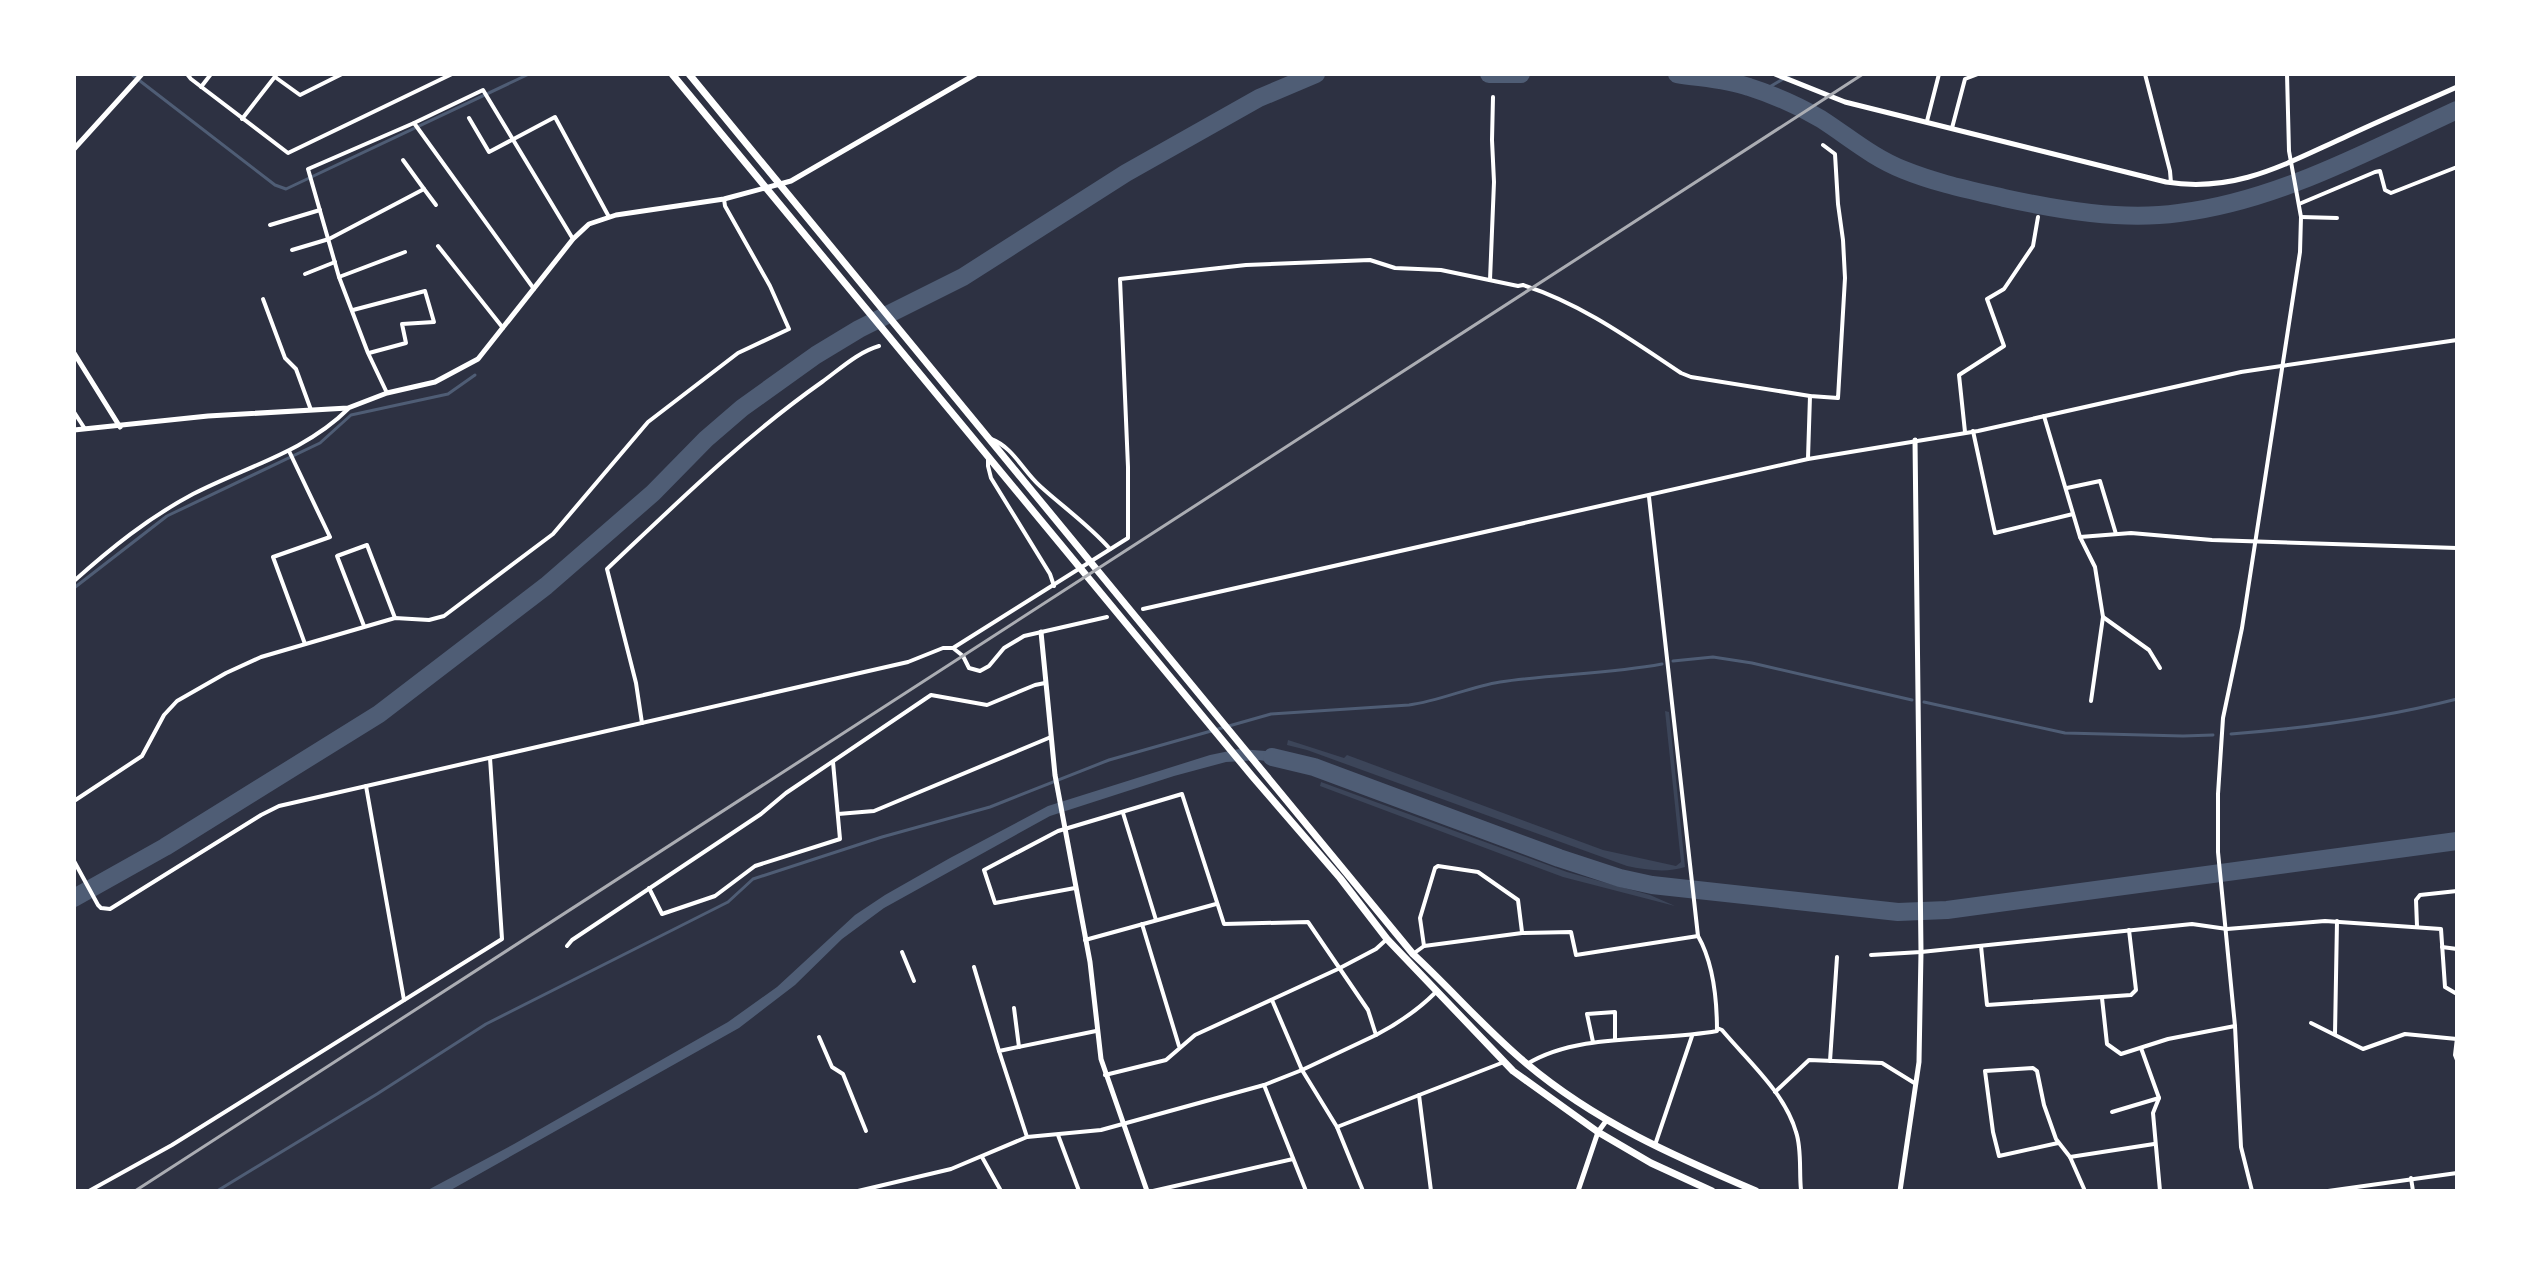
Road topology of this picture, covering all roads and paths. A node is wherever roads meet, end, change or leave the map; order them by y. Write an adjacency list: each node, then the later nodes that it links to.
1 (142, 74): 25 (street)
2 (187, 74): 15 (street)
3 (211, 74): 15 (street)
4 (342, 74): 14 (street)
5 (452, 74): 19 (street)
6 (672, 74): 32 (main road)
7 (689, 74): 30 (main road)
8 (976, 74): 30 (street)
9 (1775, 74): 20 (street)
10 (1939, 74): 20 (street)
11 (1978, 74): 22 (street)
12 (2145, 74): 29 (street)
13 (2287, 74): 27 (street)
14 (276, 76): 19 (street)
15 (201, 87): 19 (street)
16 (2457, 87): 27 (street)
17 (1493, 97): 50 (street)
18 (469, 118): 23 (street)
19 (242, 119)
20 (1927, 121): 22 (street)
21 (414, 123): 23 (street); 36 (street); 51 (street)
22 (1952, 128): 29 (street)
23 (512, 139): 37 (street); 43 (street)
24 (1823, 145): 61 (street)
25 (74, 149)
26 (403, 160): 31 (street)
27 (2290, 163): 29 (street); 34 (street)
28 (2457, 167): 34 (street)
29 (2171, 183)
30 (782, 184): 32 (street); 71 (main road)
31 (424, 189): 35 (street); 42 (street)
32 (765, 189): 33 (street); 74 (main road)
33 (724, 199): 37 (street); 89 (street)
34 (2299, 204): 39 (street)
35 (436, 205)
36 (320, 210): 41 (street); 42 (street)
37 (609, 217): 43 (street)
38 (2038, 217): 70 (street)
39 (2301, 217): 40 (street); 59 (street)
40 (2337, 218)
41 (270, 225)
42 (329, 239): 45 (street); 47 (street)
43 (573, 239): 51 (street)
44 (438, 246): 54 (street)
45 (292, 250)
46 (405, 252): 49 (street)
47 (335, 262): 48 (street); 49 (street)
48 (305, 274)
49 (339, 277): 53 (street)
50 (1490, 280): 61 (street); 83 (street)
51 (534, 289): 54 (street)
52 (263, 299): 63 (street)
53 (353, 310): 58 (street); 58 (street)
54 (503, 328): 60 (street)
55 (2457, 340): 59 (street)
56 (879, 346): 97 (street)
57 (74, 353): 66 (street)
58 (368, 353): 60 (street)
59 (2283, 366): 65 (street); 81 (street)
60 (387, 393): 62 (street)
61 (1810, 396): 75 (street)
62 (348, 408): 63 (street); 73 (street)
63 (311, 410): 66 (street)
64 (74, 412): 67 (street)
65 (2044, 416): 69 (street); 76 (street)
66 (120, 427): 67 (street)
67 (85, 429): 68 (street)
68 (74, 430)
69 (1973, 431): 70 (street); 78 (street)
70 (1965, 432): 72 (street)
71 (989, 438): 83 (street); 128 (main road)
72 (1915, 440): 75 (street); 127 (street)
73 (289, 451): 84 (street); 92 (street)
74 (989, 455): 85 (street); 119 (main road)
75 (1808, 459): 77 (street)
76 (2066, 488): 78 (street); 79 (street)
77 (1648, 496): 86 (street); 118 (street)
78 (2073, 514): 80 (street)
79 (2116, 534): 80 (street); 81 (street)
80 (2080, 537): 88 (street)
81 (2256, 542): 82 (street); 115 (street)
82 (2457, 548)
83 (1110, 549): 85 (street)
84 (74, 581)
85 (1054, 586): 93 (street)
86 (1143, 609)
87 (1107, 617): 91 (street)
88 (2103, 617): 94 (street); 96 (street)
89 (395, 618): 90 (street); 90 (street)
90 (364, 626): 92 (street)
91 (1041, 632): 93 (street); 95 (street)
92 (305, 644): 102 (street)
93 (953, 648): 97 (street)
94 (2160, 668)
95 (1045, 683): 98 (street); 100 (street)
96 (2091, 701)
97 (642, 723): 99 (street)
98 (1051, 737): 104 (street); 105 (street)
99 (490, 757): 101 (street); 137 (street)
100 (833, 762): 104 (street); 107 (street)
101 (366, 786): 106 (street); 137 (street)
102 (74, 801)
103 (1123, 813): 105 (street); 110 (street); 111 (street)
104 (838, 814): 107 (street)
105 (1064, 829): 108 (street); 108 (street)
106 (74, 861)
107 (649, 888): 121 (street)
108 (1075, 888): 120 (street)
109 (2457, 891): 114 (street)
110 (1216, 904): 111 (street); 132 (street)
111 (1156, 920): 113 (street)
112 (2337, 921): 114 (street); 115 (street); 144 (street)
113 (1142, 924): 120 (street); 151 (street)
114 (2418, 927): 124 (street)
115 (2227, 929): 116 (street); 141 (street)
116 (2129, 930): 123 (street); 136 (street)
117 (1522, 933): 118 (street); 122 (street); 122 (street)
118 (1698, 936): 142 (street)
119 (1387, 939): 132 (street); 134 (main road)
120 (1085, 940): 143 (street)
121 (567, 946)
122 (1424, 946): 128 (street)
123 (1981, 946): 127 (street); 136 (street)
124 (2442, 947): 125 (street); 135 (street)
125 (2457, 949)
126 (902, 952): 133 (street)
127 (1921, 952): 129 (street); 161 (street)
128 (1413, 954): 158 (main road)
129 (1871, 955)
130 (1837, 957): 156 (street)
131 (974, 967): 154 (street)
132 (1338, 969): 138 (street); 145 (street)
133 (914, 981)
134 (1436, 992): 145 (street); 157 (main road)
135 (2457, 994)
136 (2102, 998): 153 (street)
137 (404, 1000): 183 (street)
138 (1272, 1000): 151 (street); 159 (street)
139 (1014, 1008): 152 (street)
140 (2311, 1023): 144 (street)
141 (2235, 1026): 153 (street); 198 (street)
142 (1717, 1028): 146 (street); 163 (street)
143 (1096, 1031): 152 (street); 160 (street)
144 (2335, 1034): 148 (street)
145 (1376, 1035): 159 (street)
146 (1692, 1035): 149 (street); 176 (street)
147 (819, 1037): 170 (street)
148 (2457, 1038): 155 (street)
149 (1615, 1040): 150 (street); 150 (street)
150 (1593, 1042): 158 (street)
151 (1179, 1046): 160 (street)
152 (1019, 1047): 154 (street)
153 (2141, 1048): 165 (street)
154 (999, 1051): 173 (street)
155 (2457, 1060)
156 (1830, 1061): 161 (street); 163 (street)
157 (1504, 1062): 164 (street); 171 (main road)
158 (1527, 1064): 167 (main road)
159 (1302, 1070): 162 (street); 169 (street)
160 (1105, 1075): 168 (street)
161 (1916, 1084): 195 (street)
162 (1264, 1085): 168 (street); 179 (street)
163 (1775, 1092): 182 (street)
164 (1419, 1095): 169 (street); 191 (street)
165 (2159, 1098): 166 (street); 175 (street)
166 (2112, 1112)
167 (1606, 1121): 171 (street); 176 (main road)
168 (1124, 1125): 172 (street); 187 (street)
169 (1337, 1127): 190 (street)
170 (866, 1131)
171 (1598, 1132): 192 (street); 193 (main road)
172 (1058, 1135): 173 (street); 186 (street)
173 (1027, 1137): 177 (street)
174 (2058, 1143): 174 (street); 178 (street)
175 (2154, 1144): 178 (street); 197 (street)
176 (1654, 1147): 194 (main road)
177 (982, 1157): 184 (street); 185 (street)
178 (2070, 1157): 196 (street)
179 (1293, 1159): 188 (street); 189 (street)
180 (2457, 1173): 181 (street)
181 (2411, 1178): 199 (street); 200 (street)
182 (1801, 1190)
183 (89, 1191)
184 (858, 1191)
185 (1001, 1191)
186 (1079, 1191)
187 (1147, 1191)
188 (1153, 1191)
189 (1306, 1191)
190 (1363, 1191)
191 (1431, 1191)
192 (1578, 1191)
193 (1712, 1191)
194 (1756, 1191)
195 (1900, 1191)
196 (2085, 1191)
197 (2160, 1191)
198 (2252, 1191)
199 (2328, 1191)
200 (2413, 1191)

